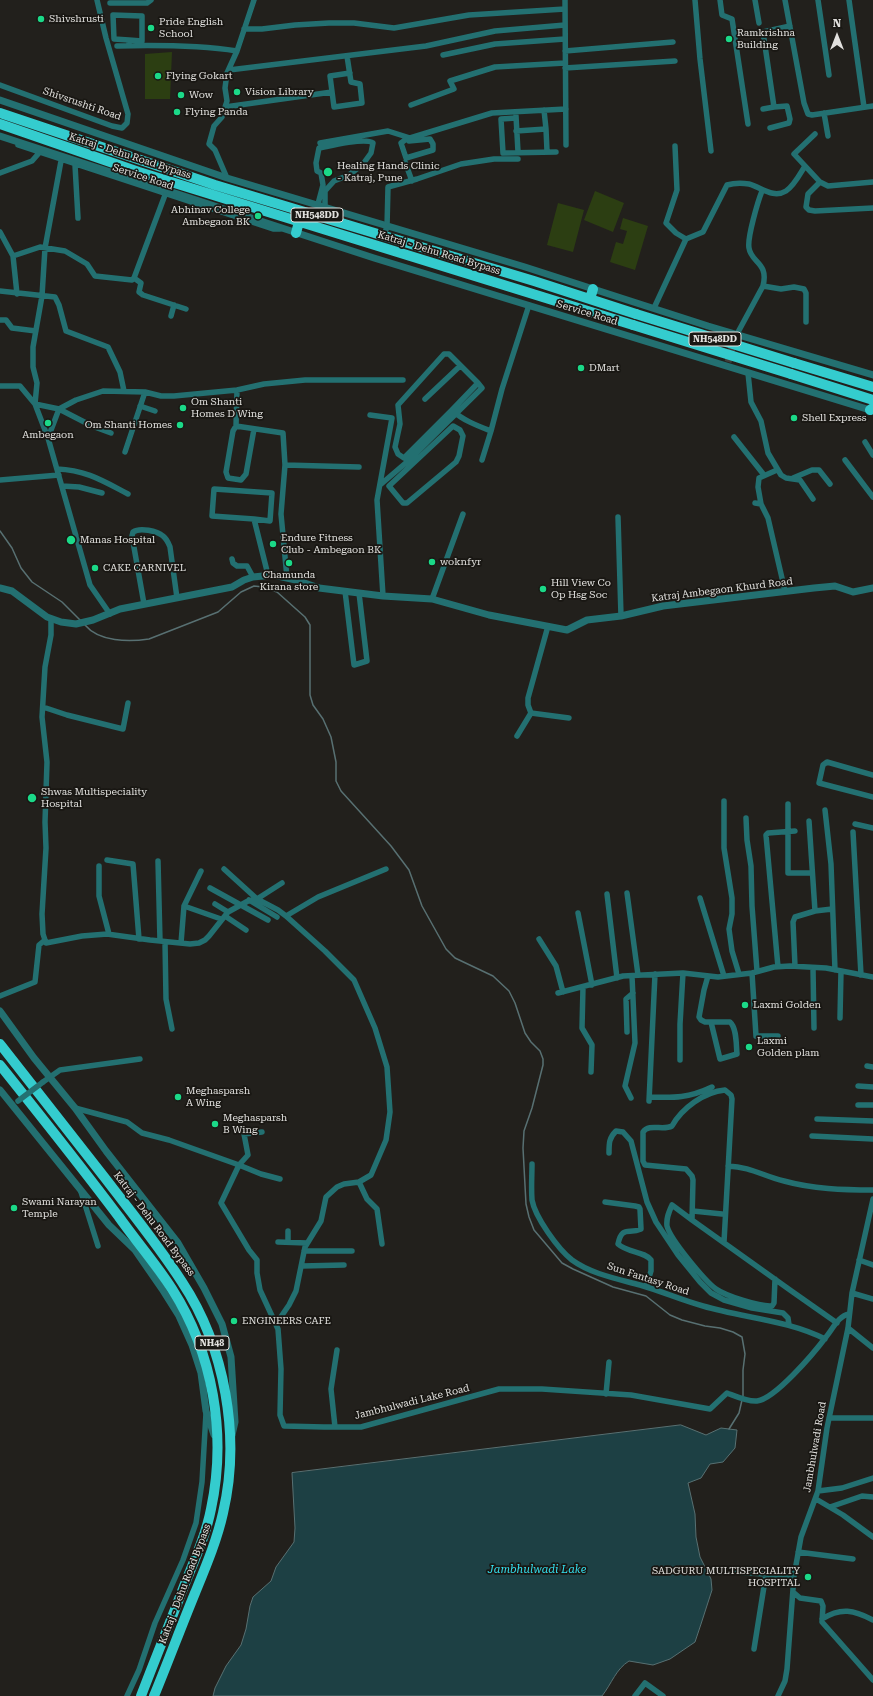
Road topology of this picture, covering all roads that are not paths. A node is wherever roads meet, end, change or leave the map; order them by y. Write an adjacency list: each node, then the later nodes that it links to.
1 (97, 0): 30 (street, Shivsrushti Road)
2 (151, 0): 11 (street)
3 (254, 0): 16 (street)
4 (565, 0): 12 (street)
5 (695, 0): 59 (street)
6 (720, 0): 46 (street)
7 (755, 0): 13 (street)
8 (785, 0): 15 (street)
9 (818, 0): 29 (street)
10 (849, 0): 37 (street)
11 (110, 3)
12 (565, 9): 14 (street); 16 (street)
13 (758, 23)
14 (565, 25): 17 (street); 24 (street)
15 (790, 26): 36 (street); 43 (street)
16 (244, 29): 21 (street)
17 (565, 38): 22 (street); 23 (street)
18 (673, 42): 22 (street)
19 (129, 43): 19 (street); 20 (street); 21 (street)
20 (117, 46)
21 (237, 51): 27 (street)
22 (565, 51): 26 (street)
23 (443, 55)
24 (347, 56): 27 (street); 28 (street)
25 (675, 61): 26 (street)
26 (565, 66): 33 (street); 38 (street)
27 (228, 70): 35 (street)
28 (350, 73): 31 (street); 31 (street)
29 (829, 75)
30 (0, 84)
31 (332, 92): 35 (street)
32 (0, 100): 69 (street)
33 (411, 104)
34 (873, 106): 37 (street)
35 (225, 107): 69 (street)
36 (774, 107): 39 (street); 47 (street)
37 (864, 107): 43 (street)
38 (566, 108): 40 (street); 56 (street)
39 (763, 109)
40 (544, 110): 41 (street); 48 (street)
41 (515, 111): 44 (street); 53 (street)
42 (0, 113): 73 (highway, Katraj - Dehu Road Bypass / NH548DD)
43 (824, 113): 52 (street)
44 (516, 118): 49 (street); 60 (street)
45 (0, 124): 79 (highway, Katraj - Dehu Road Bypass / NH548DD)
46 (748, 124)
47 (770, 128)
48 (546, 129): 49 (street); 58 (street)
49 (516, 131): 60 (street)
50 (815, 134): 67 (street)
51 (0, 136): 54 (street, Service Road)
52 (828, 136)
53 (405, 139): 53 (street); 55 (street)
54 (15, 141): 62 (street, Service Road); 80 (street, Service Road)
55 (320, 144)
56 (566, 145)
57 (675, 146): 84 (street)
58 (547, 151): 60 (street); 61 (street)
59 (711, 151)
60 (518, 152)
61 (556, 152)
62 (39, 153): 64 (street, Service Road); 68 (street)
63 (518, 159): 70 (street)
64 (61, 161): 66 (street, Service Road); 85 (street)
65 (405, 162): 70 (street)
66 (75, 165): 75 (street, Service Road); 78 (street)
67 (805, 166): 71 (street); 74 (street)
68 (0, 173)
69 (227, 178): 73 (street); 76 (street)
70 (412, 181): 81 (street)
71 (820, 182): 72 (street); 77 (street)
72 (873, 182)
73 (224, 188): 81 (highway, Katraj - Dehu Road Bypass / NH548DD)
74 (762, 191): 84 (street); 88 (street)
75 (165, 195): 80 (street, Service Road); 87 (street)
76 (321, 205): 76 (street); 81 (street)
77 (873, 208)
78 (78, 218)
79 (299, 222): 83 (highway); 112 (highway, Katraj - Dehu Road Bypass / NH548DD, bridge)
80 (284, 228): 83 (street, Service Road)
81 (386, 231): 91 (highway, Katraj - Dehu Road Bypass / NH548DD)
82 (0, 232): 86 (street)
83 (296, 233): 94 (street, Service Road)
84 (686, 239): 95 (street)
85 (45, 248): 86 (street); 87 (street); 92 (street)
86 (13, 256): 90 (street)
87 (134, 278): 93 (street)
88 (763, 286): 99 (street); 101 (street)
89 (0, 291): 90 (street)
90 (17, 294): 92 (street)
91 (592, 294): 95 (street); 107 (highway, Katraj - Dehu Road Bypass / NH548DD, bridge)
92 (42, 296): 100 (street); 109 (street)
93 (174, 305): 96 (street); 97 (street)
94 (529, 305): 103 (street, Service Road); 122 (street)
95 (654, 308): 101 (street)
96 (186, 309)
97 (171, 316)
98 (0, 320): 100 (street)
99 (806, 322)
100 (36, 331): 113 (street)
101 (733, 339): 104 (street)
102 (460, 366): 111 (street); 118 (street); 131 (street)
103 (748, 373): 116 (street, Service Road); 134 (street)
104 (873, 375)
105 (403, 380): 108 (street)
106 (0, 386): 113 (street)
107 (873, 387)
108 (237, 390): 110 (street); 120 (street)
109 (124, 391): 110 (street); 115 (street)
110 (145, 392): 114 (street)
111 (425, 399)
112 (873, 400)
113 (35, 404): 115 (street); 125 (street)
114 (140, 406): 117 (street); 127 (street)
115 (59, 409): 123 (street); 125 (street)
116 (872, 410)
117 (155, 411)
118 (454, 412): 122 (street); 131 (street)
119 (370, 415): 140 (street)
120 (236, 426): 121 (street); 121 (street)
121 (254, 429): 132 (street)
122 (491, 431): 129 (street)
123 (111, 433)
124 (734, 437): 136 (street)
125 (48, 438): 135 (street)
126 (865, 442): 128 (street)
127 (125, 452)
128 (873, 455)
129 (482, 460)
130 (845, 460): 144 (street)
131 (408, 461): 131 (street); 140 (street)
132 (285, 465): 133 (street); 152 (street)
133 (359, 467)
134 (777, 470): 136 (street); 137 (street)
135 (58, 472): 138 (street); 141 (street); 143 (street)
136 (764, 475): 156 (street)
137 (793, 479): 139 (street); 145 (street)
138 (0, 480)
139 (830, 484)
140 (380, 485): 158 (street)
141 (62, 486): 142 (street); 162 (street)
142 (102, 492)
143 (128, 494)
144 (873, 497)
145 (813, 499)
146 (463, 514): 160 (street)
147 (618, 517): 163 (street)
148 (254, 519): 148 (street); 150 (street)
149 (232, 559): 151 (street)
150 (268, 575): 151 (street, Katraj Ambegaon Khurd Road); 152 (street, Katraj Ambegaon Khurd Road)
151 (253, 577): 159 (street, Katraj Ambegaon Khurd Road)
152 (287, 578): 155 (street, Katraj Ambegaon Khurd Road)
153 (0, 588): 164 (street, Katraj Ambegaon Khurd Road)
154 (873, 588): 156 (street, Katraj Ambegaon Khurd Road)
155 (345, 591): 157 (street, Katraj Ambegaon Khurd Road); 157 (street)
156 (785, 592): 163 (street, Katraj Ambegaon Khurd Road)
157 (359, 593): 158 (street, Katraj Ambegaon Khurd Road)
158 (382, 596): 160 (street, Katraj Ambegaon Khurd Road)
159 (177, 598): 161 (street, Katraj Ambegaon Khurd Road); 161 (street)
160 (432, 599): 165 (street, Katraj Ambegaon Khurd Road)
161 (144, 604): 162 (street, Katraj Ambegaon Khurd Road)
162 (110, 614): 164 (street, Katraj Ambegaon Khurd Road)
163 (621, 616): 165 (street, Katraj Ambegaon Khurd Road)
164 (51, 619): 167 (street)
165 (548, 626): 168 (street)
166 (128, 703): 167 (street)
167 (43, 707): 211 (street)
168 (532, 713): 169 (street); 170 (street)
169 (569, 718)
170 (517, 736)
171 (873, 775): 172 (street)
172 (873, 797)
173 (724, 801): 221 (street)
174 (788, 804): 181 (street)
175 (826, 810): 200 (street)
176 (746, 818): 218 (street)
177 (809, 821): 189 (street)
178 (855, 824): 179 (street)
179 (873, 828)
180 (796, 831): 181 (street)
181 (787, 832): 189 (street); 215 (street)
182 (853, 832): 223 (street)
183 (107, 860): 209 (street)
184 (158, 861): 212 (street)
185 (99, 866): 208 (street)
186 (224, 869): 195 (street)
187 (386, 869): 204 (street)
188 (201, 871): 199 (street)
189 (812, 873): 201 (street)
190 (282, 883): 195 (street)
191 (210, 888): 198 (street)
192 (627, 893): 222 (street)
193 (607, 894): 228 (street)
194 (700, 898): 226 (street)
195 (257, 899): 196 (street); 204 (street)
196 (249, 900): 198 (street); 205 (street)
197 (215, 904): 203 (street)
198 (240, 904): 203 (street); 206 (street)
199 (184, 906): 203 (street); 213 (street)
200 (832, 909): 201 (street); 217 (street)
201 (815, 911): 214 (street)
202 (578, 912): 229 (street)
203 (225, 916): 207 (street); 213 (street)
204 (286, 916): 267 (street)
205 (277, 917)
206 (268, 920)
207 (246, 930)
208 (109, 934): 209 (street); 211 (street)
209 (139, 939): 212 (street)
210 (539, 939): 230 (street)
211 (45, 940): 232 (street)
212 (163, 942): 213 (street); 237 (street)
213 (181, 943)
214 (795, 966): 215 (street); 216 (street)
215 (778, 967): 218 (street)
216 (813, 968): 217 (street); 236 (street)
217 (838, 971): 223 (street); 234 (street)
218 (755, 972): 221 (street); 239 (street)
219 (683, 973): 220 (street); 225 (street); 242 (street)
220 (655, 974): 222 (street); 249 (street)
221 (739, 974): 226 (street)
222 (638, 975): 224 (street)
223 (861, 975): 227 (street)
224 (632, 976): 228 (street); 231 (street)
225 (708, 976): 226 (street); 235 (street)
226 (724, 976)
227 (873, 977)
228 (617, 978): 229 (street)
229 (592, 985): 230 (street)
230 (583, 987): 246 (street)
231 (633, 993): 238 (street); 252 (street)
232 (0, 996)
233 (0, 1011): 247 (street)
234 (840, 1018)
235 (711, 1022): 235 (street)
236 (814, 1028)
237 (172, 1029)
238 (627, 1032)
239 (778, 1036)
240 (0, 1044): 307 (highway, Katraj - Dehu Road Bypass / NH48)
241 (140, 1059): 247 (street)
242 (680, 1060)
243 (0, 1064): 306 (highway, Katraj - Dehu Road Bypass / NH48)
244 (867, 1066): 245 (street)
245 (873, 1067)
246 (591, 1072)
247 (46, 1079): 253 (street, bridge); 256 (street)
248 (858, 1086): 250 (street)
249 (712, 1087)
250 (873, 1087)
251 (0, 1090): 253 (street)
252 (631, 1098)
253 (16, 1103): 268 (street)
254 (858, 1105): 255 (street)
255 (873, 1106)
256 (75, 1108): 264 (street); 307 (street)
257 (817, 1119): 258 (street)
258 (873, 1121)
259 (262, 1132): 264 (street)
260 (812, 1136): 261 (street)
261 (873, 1139)
262 (609, 1153): 295 (street)
263 (532, 1164): 289 (street, Sun Fantasy Road)
264 (239, 1165): 266 (street); 294 (street, Jambhulwadi Lake Road)
265 (728, 1166): 269 (street); 272 (street); 278 (street)
266 (280, 1178)
267 (359, 1182): 279 (street); 280 (street)
268 (80, 1190): 281 (street); 302 (street)
269 (873, 1190)
270 (873, 1199): 284 (street, Jambhulwadi Road)
271 (605, 1202): 289 (street)
272 (693, 1211): 273 (street); 274 (street)
273 (722, 1214)
274 (692, 1220): 278 (street); 288 (street)
275 (288, 1231): 277 (street)
276 (278, 1242): 277 (street)
277 (288, 1242): 279 (street)
278 (724, 1242): 288 (street)
279 (307, 1243): 282 (street)
280 (382, 1244)
281 (98, 1246)
282 (304, 1251): 283 (street); 287 (street)
283 (352, 1251)
284 (859, 1260): 286 (street); 290 (street, Jambhulwadi Road)
285 (344, 1265): 287 (street)
286 (873, 1265)
287 (302, 1266): 294 (street)
288 (775, 1279): 293 (street)
289 (646, 1287): 295 (street, Sun Fantasy Road)
290 (852, 1293): 291 (street); 292 (street, Jambhulwadi Road)
291 (873, 1299)
292 (849, 1314): 293 (street, Jambhulwadi Lake Road); 296 (street, Jambhulwadi Road)
293 (837, 1323): 297 (street, Jambhulwadi Lake Road)
294 (276, 1324): 305 (street, Jambhulwadi Lake Road)
295 (789, 1325): 297 (street, Sun Fantasy Road)
296 (848, 1328): 298 (street); 303 (street, Jambhulwadi Road)
297 (825, 1339): 301 (street, Jambhulwadi Lake Road)
298 (873, 1348)
299 (337, 1350): 305 (street)
300 (609, 1362): 301 (street)
301 (606, 1394): 305 (street, Jambhulwadi Lake Road)
302 (206, 1411): 306 (street); 324 (street)
303 (829, 1418): 304 (street); 309 (street, Jambhulwadi Road)
304 (873, 1418)
305 (335, 1427)
306 (218, 1445): 325 (highway, Katraj - Dehu Road Bypass / NH48)
307 (230, 1445): 326 (highway, Katraj - Dehu Road Bypass / NH48)
308 (873, 1478): 309 (street)
309 (818, 1491): 311 (street, Jambhulwadi Road)
310 (873, 1497): 312 (street)
311 (816, 1499): 312 (street); 314 (street, Jambhulwadi Road)
312 (830, 1507): 313 (street)
313 (873, 1537)
314 (798, 1552): 315 (street); 318 (street, Jambhulwadi Road)
315 (853, 1559)
316 (734, 1572): 317 (street)
317 (766, 1574): 318 (street); 322 (street)
318 (794, 1576): 319 (street, Jambhulwadi Road)
319 (793, 1592): 320 (street); 329 (street, Jambhulwadi Road)
320 (822, 1619): 321 (street); 323 (street)
321 (873, 1620)
322 (754, 1649)
323 (873, 1680)
324 (127, 1696)
325 (141, 1696)
326 (154, 1696)
327 (635, 1696): 328 (street)
328 (663, 1696)
329 (778, 1696)

